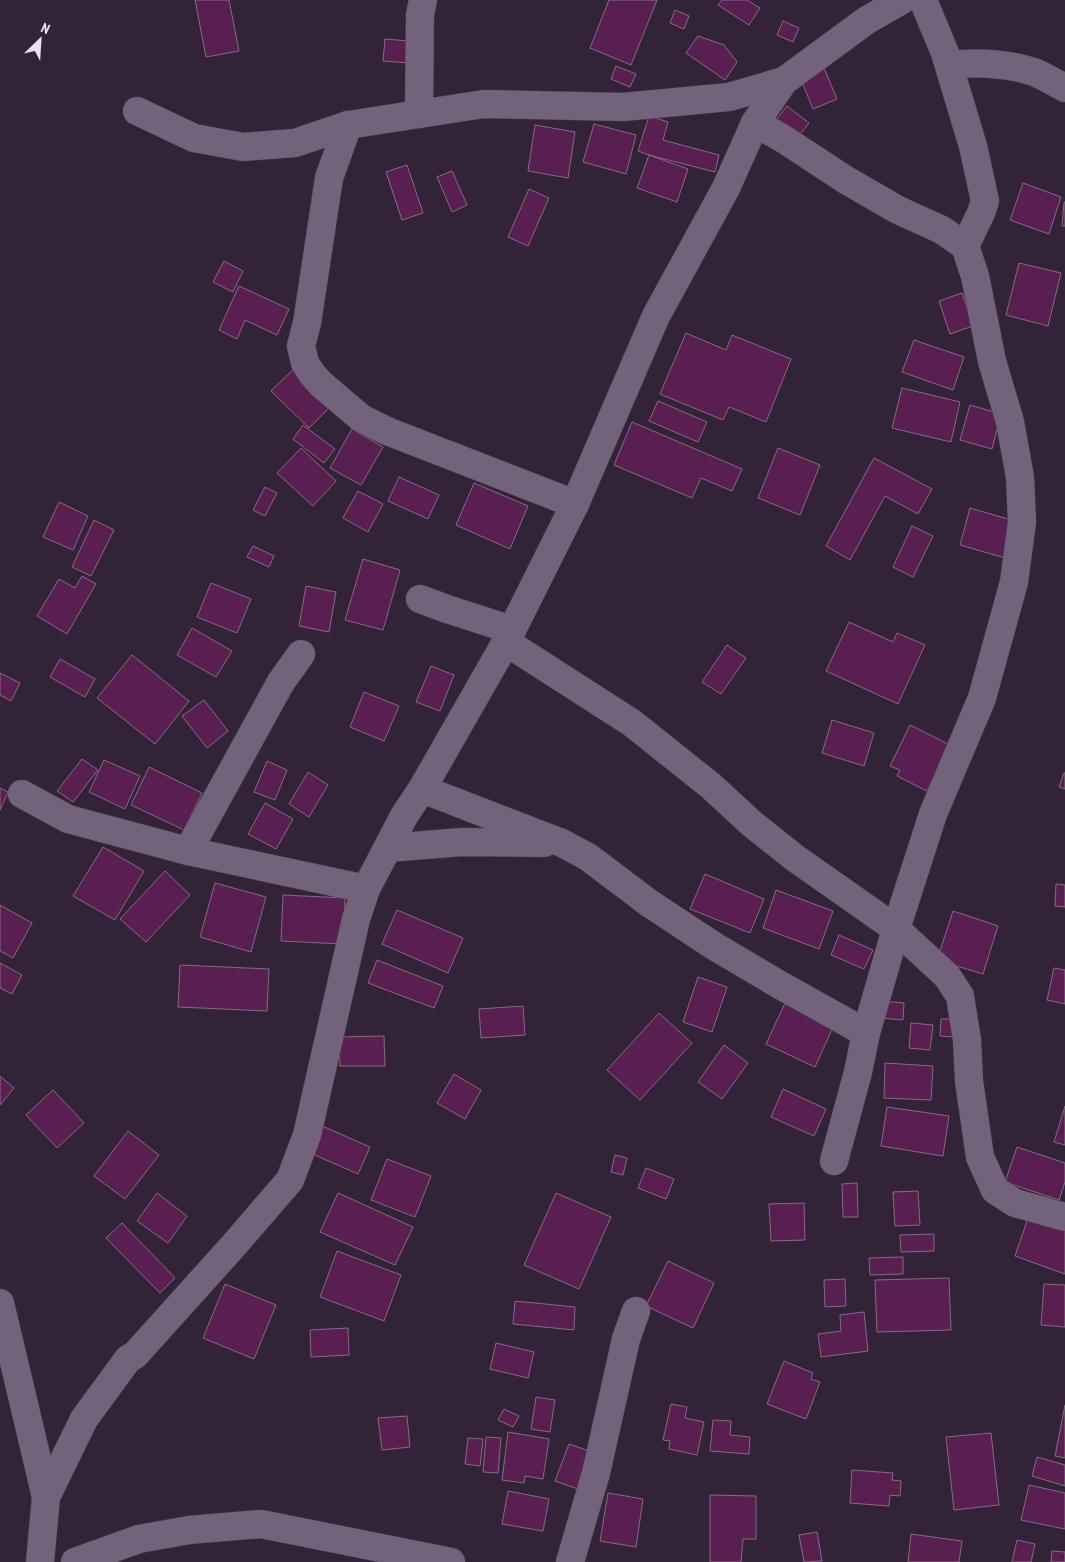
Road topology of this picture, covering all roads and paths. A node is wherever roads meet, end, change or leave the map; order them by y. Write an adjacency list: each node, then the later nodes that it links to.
1 (423, 0): 8 (street)
2 (902, 0): 5 (street)
3 (923, 0): 4 (street)
4 (949, 64): 6 (street); 11 (street)
5 (784, 81): 8 (street); 9 (street)
6 (1065, 88)
7 (136, 112): 10 (street)
8 (419, 114): 10 (street)
9 (755, 123): 11 (street); 12 (street)
10 (348, 125): 12 (street)
11 (965, 246): 22 (street)
12 (575, 504): 14 (street)
13 (420, 599): 14 (street)
14 (509, 636): 16 (street); 22 (street)
15 (302, 654): 20 (street)
16 (422, 790): 18 (street); 19 (street)
17 (22, 794): 20 (street)
18 (562, 843): 19 (street); 23 (street)
19 (388, 848): 21 (street)
20 (188, 851): 21 (street)
21 (366, 889): 28 (street)
22 (896, 929): 23 (street); 25 (street)
23 (866, 1032): 24 (street)
24 (834, 1161)
25 (1065, 1217)
26 (0, 1303): 28 (street)
27 (636, 1311): 32 (street)
28 (46, 1497): 29 (street)
29 (40, 1562)
30 (75, 1562): 31 (street)
31 (451, 1562)
32 (570, 1562)

